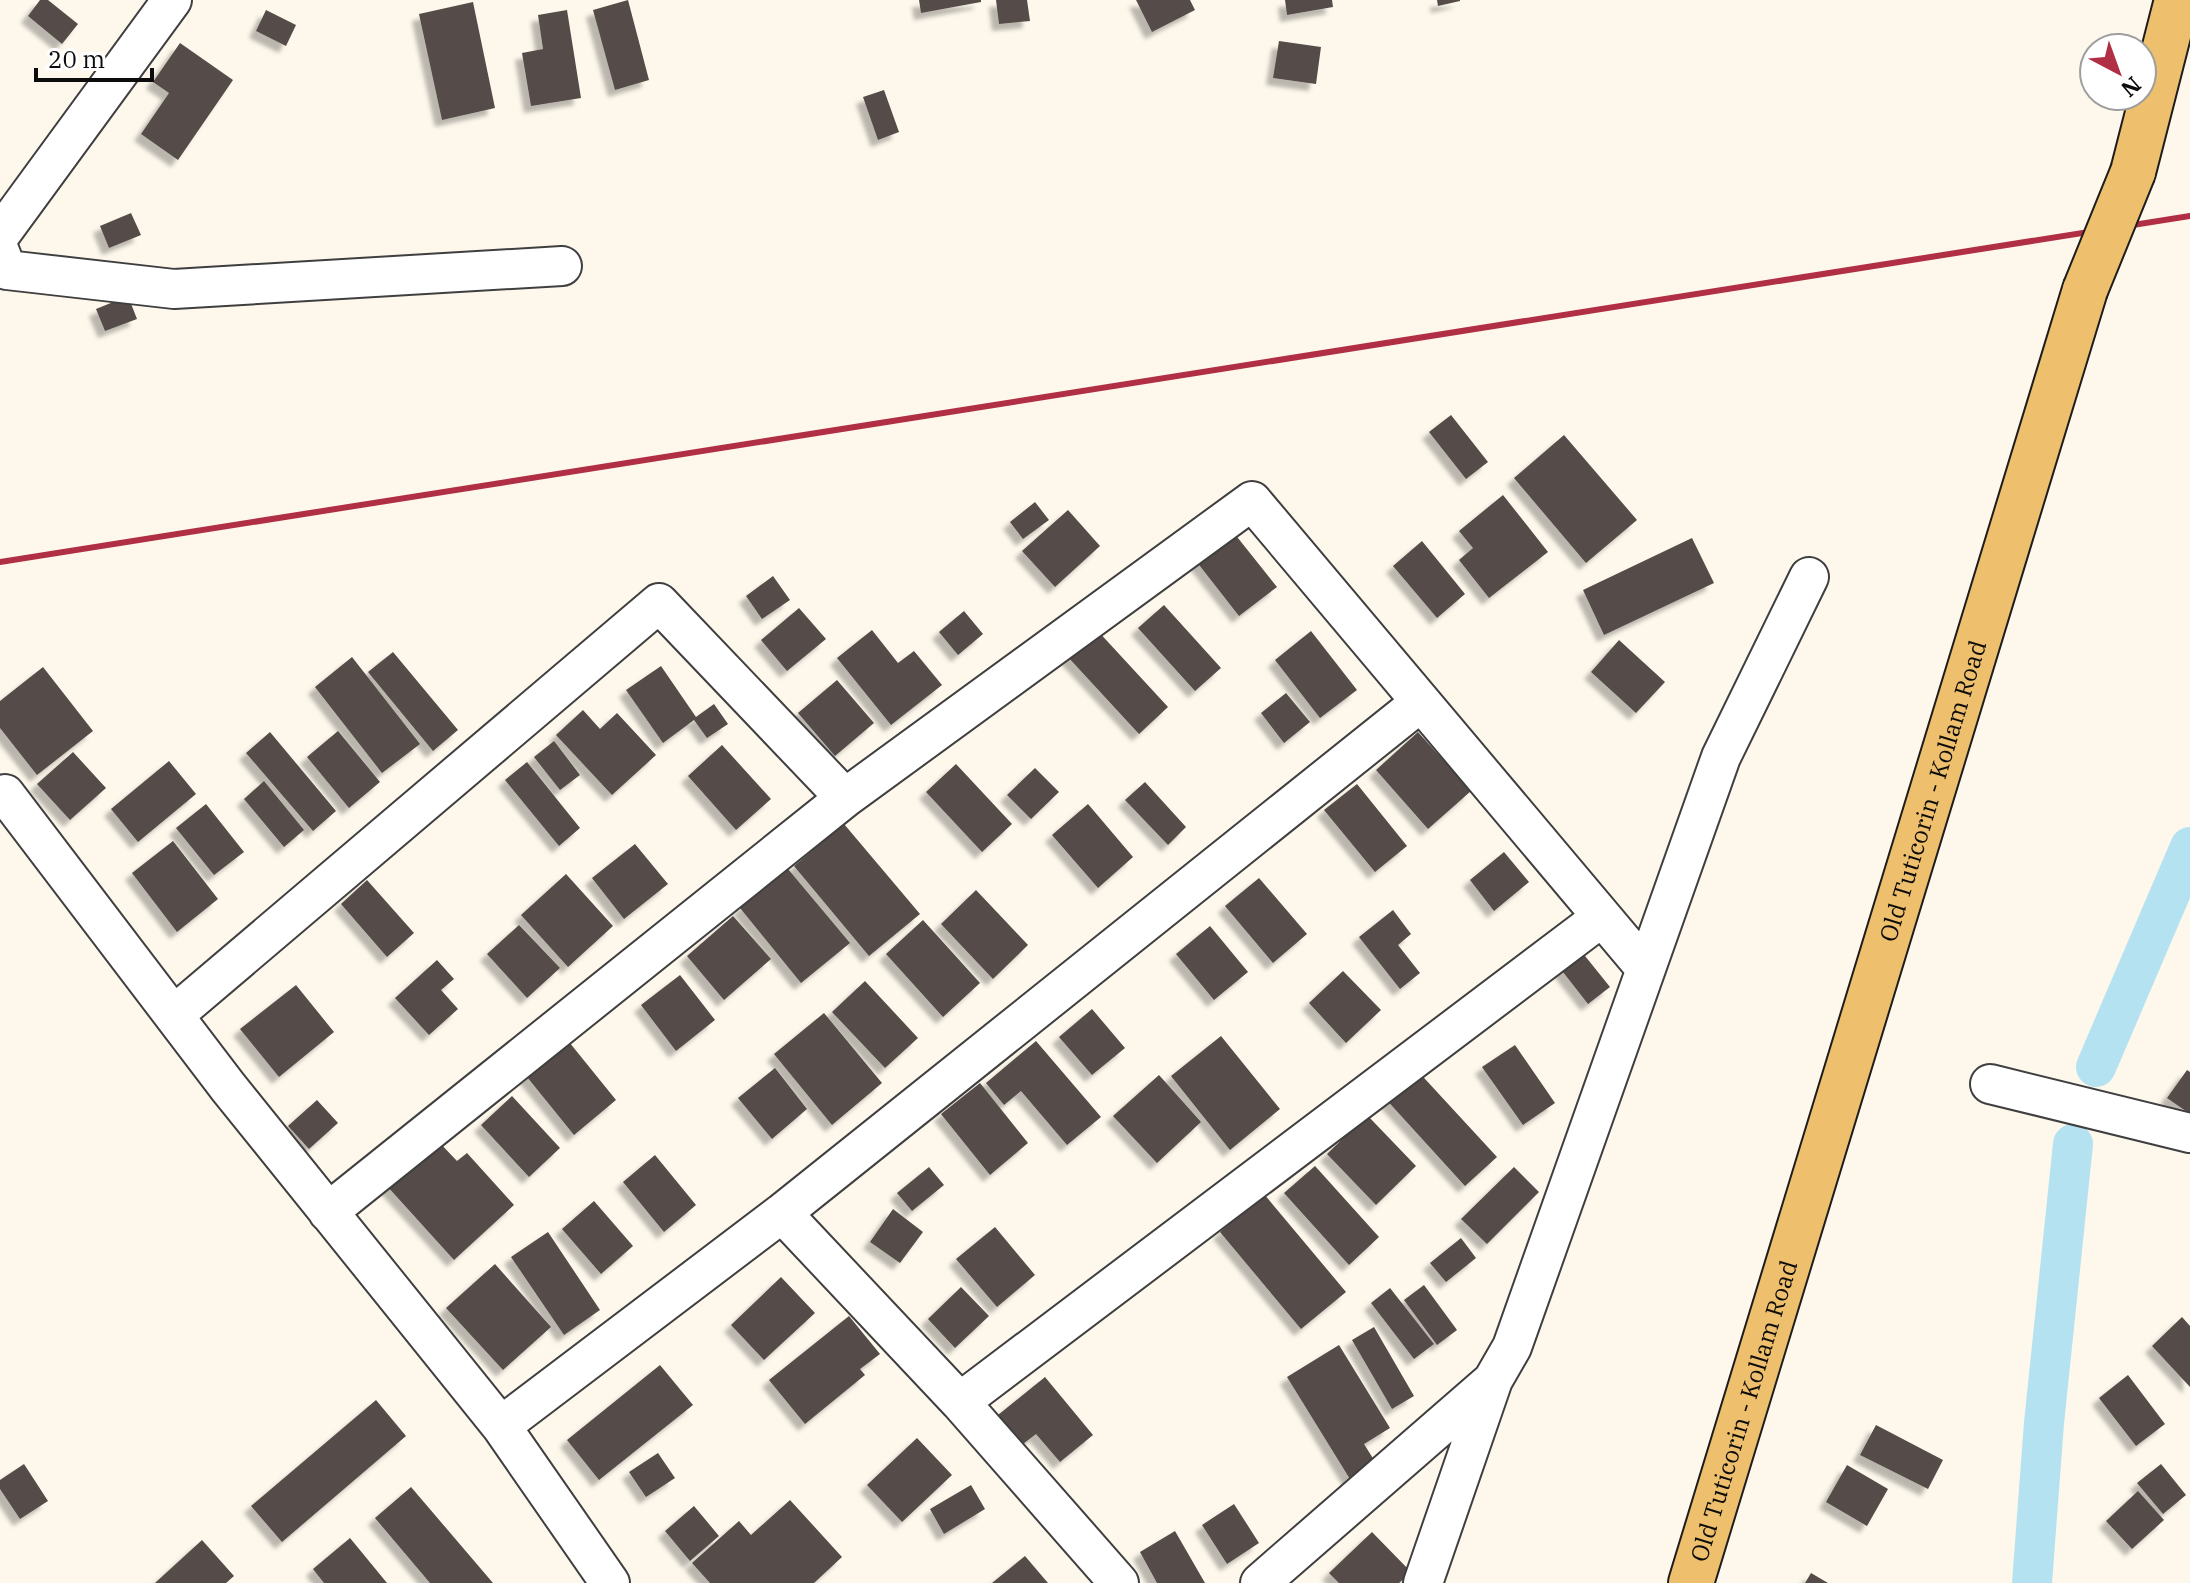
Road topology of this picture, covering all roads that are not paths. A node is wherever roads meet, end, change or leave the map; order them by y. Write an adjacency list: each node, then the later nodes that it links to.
1 (172, 0): 3 (street)
2 (2177, 0): 24 (main road, Old Tuticorin - Kollam Road, bridge)
3 (0, 235)
4 (0, 252): 5 (street)
5 (562, 266)
6 (1809, 577): 11 (street)
7 (1421, 702): 9 (street); 10 (street); 16 (street)
8 (5, 794): 12 (street)
9 (845, 798): 12 (street); 15 (street)
10 (1602, 917): 11 (street); 18 (street)
11 (1646, 969): 17 (street)
12 (174, 1015): 15 (street)
13 (1990, 1084): 14 (street)
14 (2190, 1133)
15 (328, 1212): 19 (street)
16 (782, 1213): 18 (street); 19 (street)
17 (1493, 1380): 22 (street); 23 (street)
18 (960, 1402): 21 (street)
19 (501, 1426): 20 (street)
20 (610, 1583)
21 (1119, 1583)
22 (1260, 1583)
23 (1423, 1583)
24 (1691, 1583)

